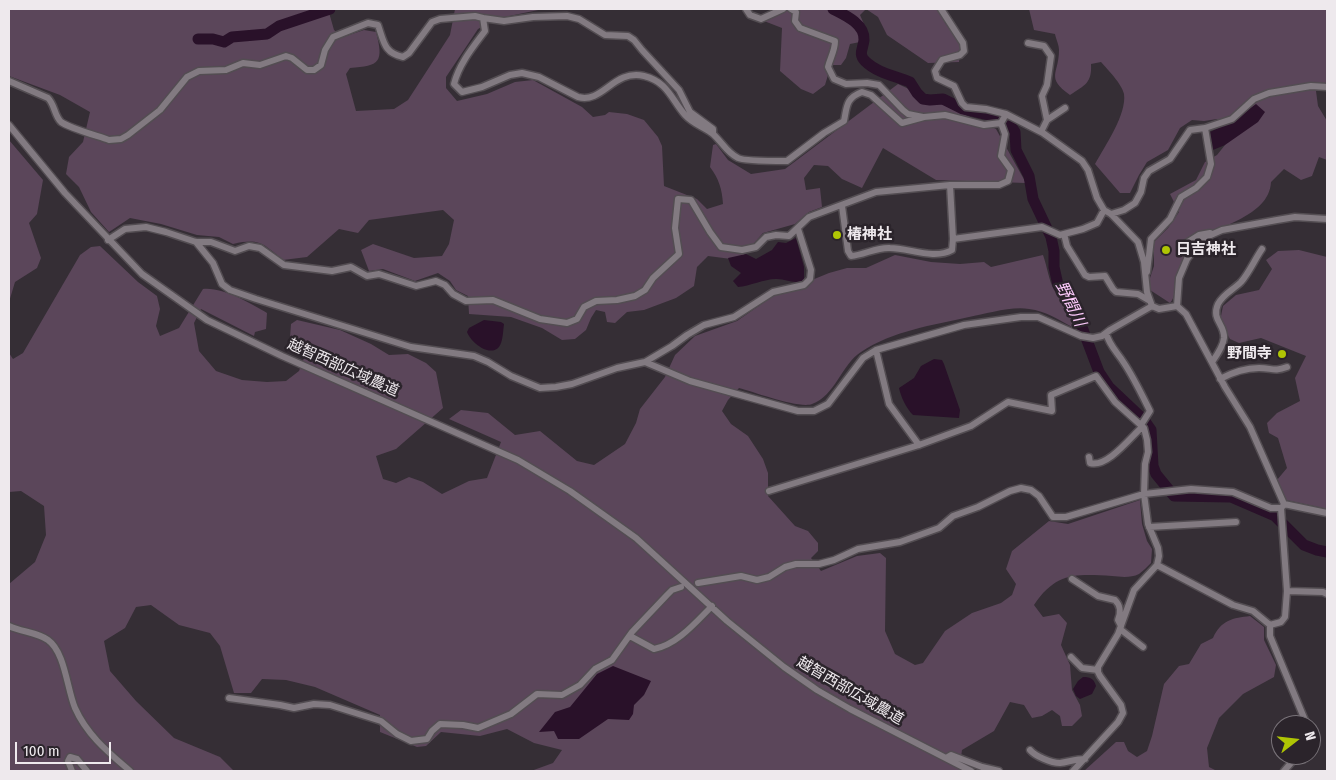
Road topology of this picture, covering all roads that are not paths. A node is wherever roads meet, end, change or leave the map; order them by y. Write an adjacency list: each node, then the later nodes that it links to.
1 (746, 9): 2 (street)
2 (783, 9)
3 (791, 9): 11 (street)
4 (941, 9): 10 (street)
5 (483, 18): 7 (street); 17 (street); 17 (street)
6 (1028, 43): 12 (street)
7 (9, 81)
8 (1327, 87): 15 (street)
9 (1066, 108): 12 (street)
10 (1006, 114): 13 (street); 16 (street)
11 (924, 117): 13 (street); 17 (street)
12 (1047, 120): 16 (street)
13 (1001, 123): 18 (street)
14 (9, 125): 27 (street, 越智西部広域農道)
15 (1205, 128): 21 (street); 31 (street)
16 (1040, 132): 20 (street)
17 (713, 134)
18 (950, 184): 19 (street); 26 (street)
19 (842, 206): 23 (street); 26 (street)
20 (1104, 210): 21 (street); 25 (street)
21 (1111, 214): 31 (street)
22 (1327, 219): 24 (street)
23 (798, 229): 28 (street); 36 (street)
24 (1218, 232): 29 (street); 33 (street)
25 (1064, 234): 26 (street); 32 (street)
26 (953, 239)
27 (108, 240): 28 (street); 55 (street, 越智西部広域農道)
28 (196, 242): 36 (street)
29 (1180, 247)
30 (1262, 249): 37 (street)
31 (1146, 278): 32 (street)
32 (1151, 303): 33 (street); 34 (street)
33 (1177, 306): 37 (street)
34 (1106, 332): 35 (street); 40 (street)
35 (876, 350): 36 (street); 41 (street)
36 (645, 362)
37 (1212, 362): 39 (street)
38 (1287, 367): 39 (street)
39 (1220, 378): 45 (street)
40 (1141, 426): 41 (street); 42 (street); 44 (street)
41 (919, 445): 43 (street)
42 (1089, 457)
43 (769, 491)
44 (1144, 494): 45 (street); 48 (street); 51 (street)
45 (1282, 506): 46 (street); 53 (street)
46 (1327, 513)
47 (1236, 522): 48 (street)
48 (1149, 527): 49 (street)
49 (1157, 565): 56 (street); 58 (street)
50 (1072, 579): 58 (street)
51 (698, 583)
52 (681, 587): 59 (street)
53 (1287, 591): 54 (street); 56 (street)
54 (1327, 594)
55 (712, 606): 59 (street); 66 (street, 越智西部広域農道)
56 (1270, 625): 64 (street)
57 (9, 626): 70 (street)
58 (1120, 627): 60 (street); 62 (street)
59 (630, 636): 63 (street)
60 (1143, 647)
61 (1071, 657): 62 (street)
62 (1098, 670): 67 (street)
63 (229, 698)
64 (1303, 715)
65 (1030, 750): 67 (street)
66 (946, 758): 71 (street, 越智西部広域農道); 72 (street)
67 (1084, 759): 73 (street)
68 (72, 771): 69 (street)
69 (87, 771)
70 (130, 771)
71 (971, 771)
72 (999, 771)
73 (1073, 771)

